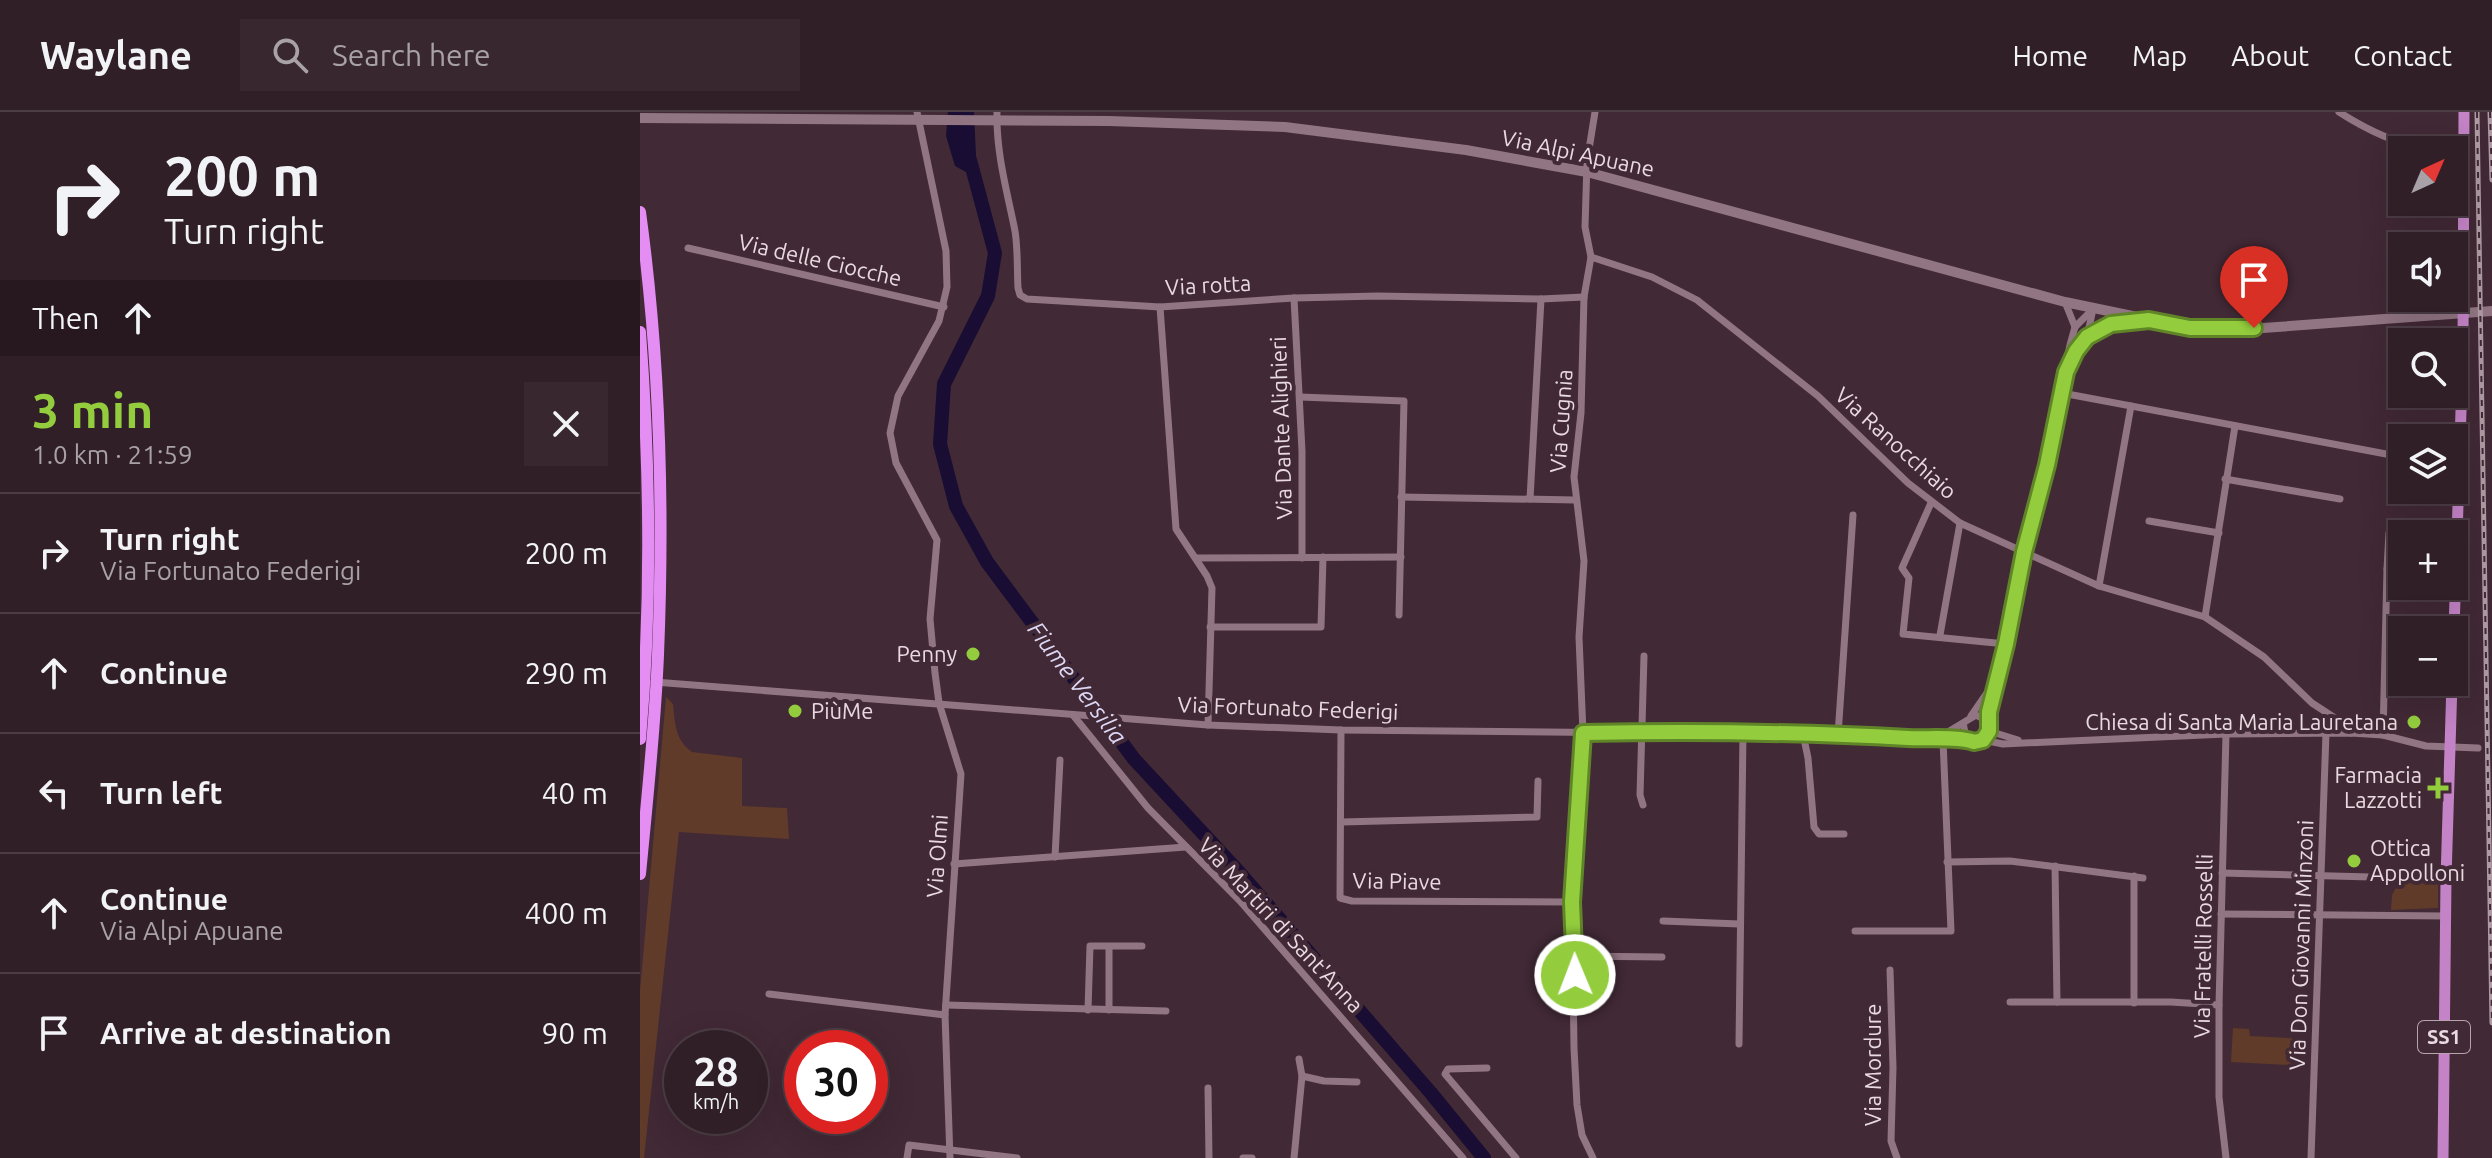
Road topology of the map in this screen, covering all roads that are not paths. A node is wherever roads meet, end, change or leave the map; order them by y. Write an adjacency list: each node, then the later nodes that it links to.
1 (917, 112): 18 (street)
2 (997, 112): 19 (street, Via rotta)
3 (1595, 112): 9 (street, Via Cugnia)
4 (2339, 112): 8 (street)
5 (2464, 112): 7 (main road)
6 (640, 118): 9 (main road, Via Alpi Apuane)
7 (2461, 136)
8 (2388, 139)
9 (1587, 172): 13 (street, Via Cugnia); 17 (main road, Via Alpi Apuane)
10 (640, 212): 56 (highway)
11 (2459, 216): 30 (main road)
12 (688, 248): 18 (street, Via delle Ciocche)
13 (1591, 257): 14 (street, Via Cugnia); 38 (street, Via Ranocchiaio)
14 (1584, 297): 16 (street, Via rotta); 37 (street, Via Cugnia)
15 (1294, 298): 16 (street, Via rotta); 19 (street, Via rotta); 28 (street, Via Dante Alighieri)
16 (1541, 299): 35 (street)
17 (2065, 302): 20 (main road, Via Alpi Apuane); 23 (street)
18 (944, 307): 61 (street)
19 (1160, 307): 47 (street)
20 (2093, 309): 22 (main road, Via Alpi Apuane); 23 (street); 25 (street)
21 (2492, 311): 22 (main road, Via Alpi Apuane)
22 (2149, 320): 25 (street)
23 (2075, 327): 26 (street)
24 (640, 332): 56 (highway)
25 (2087, 337): 26 (street)
26 (2066, 372): 27 (street)
27 (2062, 393): 29 (street); 44 (street)
28 (1300, 397): 34 (street); 48 (street, Via Dante Alighieri)
29 (2131, 406): 31 (street); 50 (street)
30 (2457, 424)
31 (2235, 426): 32 (street); 33 (street)
32 (2388, 454)
33 (2225, 479): 36 (street); 42 (street)
34 (1401, 497): 35 (street); 46 (street)
35 (1530, 499): 37 (street)
36 (2340, 499)
37 (1575, 500): 71 (street, Via Cugnia)
38 (1931, 503): 41 (street, Via Ranocchiaio); 54 (street)
39 (1853, 515): 77 (street)
40 (2149, 521): 42 (street)
41 (1960, 523): 44 (street, Via Ranocchiaio); 54 (street)
42 (2219, 533): 52 (street)
43 (2388, 551): 49 (street)
44 (2024, 552): 50 (street, Via Ranocchiaio); 55 (street)
45 (1323, 557): 46 (street); 48 (street); 53 (street)
46 (1401, 557): 51 (street)
47 (1196, 558): 48 (street); 53 (street)
48 (1302, 558)
49 (2387, 569): 78 (street)
50 (2099, 586): 52 (street, Via Ranocchiaio)
51 (1399, 615)
52 (2205, 617): 74 (street, Via Ranocchiaio)
53 (1210, 627): 67 (street)
54 (1940, 635): 55 (street)
55 (2006, 644): 58 (street)
56 (652, 654): 62 (highway)
57 (1644, 656): 70 (street)
58 (1996, 678): 64 (street); 65 (street)
59 (640, 682): 61 (street, Via Fortunato Federigi)
60 (2451, 696): 85 (main road, SS1)
61 (939, 703): 63 (street, Via Fortunato Federigi); 94 (street, Via Olmi)
62 (649, 712): 80 (highway); 97 (highway)
63 (1073, 715): 67 (street, Via Fortunato Federigi); 91 (street, Via Martiri di Sant'Anna)
64 (1971, 716): 65 (street); 66 (street)
65 (1987, 721): 69 (street)
66 (1963, 723): 79 (street); 81 (street)
67 (1208, 725): 68 (street, Via Fortunato Federigi)
68 (1341, 730): 71 (street, Via Fortunato Federigi); 89 (street, Via Piave)
69 (1989, 731): 82 (street); 83 (street)
70 (1642, 732): 71 (street, Via Fortunato Federigi); 72 (street, Via Fortunato Federigi); 88 (street)
71 (1583, 733): 100 (street, Via Cugnia)
72 (1743, 733): 75 (street, Via Fortunato Federigi); 105 (street)
73 (2326, 733): 74 (street); 76 (street); 98 (street, Via Don Giovanni Minzoni)
74 (2351, 733): 78 (street)
75 (1803, 734): 77 (street, Via Fortunato Federigi); 90 (street)
76 (2226, 734): 83 (street); 96 (street, Via Fratelli Rosselli)
77 (1838, 735): 81 (street, Via Fortunato Federigi)
78 (2383, 735): 85 (street)
79 (1966, 737): 81 (street, Via Fortunato Federigi); 82 (street)
80 (640, 739)
81 (1939, 740): 93 (street)
82 (1983, 740): 83 (street)
83 (2024, 742)
84 (2478, 748): 85 (street)
85 (2449, 749): 99 (main road, SS1)
86 (1060, 760): 92 (street)
87 (1538, 781): 89 (street)
88 (1643, 805)
89 (1342, 822): 100 (street, Via Piave)
90 (1844, 834)
91 (1186, 847): 92 (street); 135 (street, Via Martiri di Sant'Anna)
92 (1055, 857): 94 (street)
93 (1947, 862): 95 (street); 106 (street)
94 (954, 864): 116 (street, Via Olmi)
95 (2055, 866): 114 (street); 115 (street)
96 (2222, 873): 98 (street); 101 (street, Via Fratelli Rosselli)
97 (640, 874)
98 (2322, 874): 99 (street); 102 (street, Via Don Giovanni Minzoni)
99 (2446, 879): 103 (main road, SS1)
100 (1572, 902): 109 (street, Via Cugnia)
101 (2221, 914): 102 (street); 117 (street, Via Fratelli Rosselli)
102 (2320, 916): 103 (street); 140 (street, Via Don Giovanni Minzoni)
103 (2446, 916): 141 (main road, SS1)
104 (1663, 921): 105 (street)
105 (1739, 924): 122 (street)
106 (1855, 931)
107 (1142, 946): 108 (street)
108 (1109, 947): 118 (street); 119 (street)
109 (1574, 956): 110 (street); 137 (street, Via Cugnia)
110 (1662, 957)
111 (1890, 970): 138 (street, Via Mordure)
112 (769, 994): 121 (street)
113 (2010, 1002): 114 (street)
114 (2057, 1002): 115 (street)
115 (2134, 1003): 117 (street)
116 (946, 1005): 118 (street); 121 (street, Via Olmi)
117 (2219, 1005): 139 (street, Via Fratelli Rosselli)
118 (1088, 1010): 119 (street)
119 (1109, 1010): 120 (street)
120 (1166, 1011)
121 (945, 1015): 128 (street, Via Olmi)
122 (1739, 1044)
123 (1299, 1059): 125 (street)
124 (1487, 1068): 136 (street)
125 (1302, 1076): 126 (street); 134 (street)
126 (1357, 1082)
127 (1208, 1088): 131 (street)
128 (950, 1154): 129 (street); 130 (street)
129 (907, 1158)
130 (1017, 1158)
131 (1209, 1158)
132 (1243, 1158): 133 (street)
133 (1252, 1158)
134 (1294, 1158)
135 (1463, 1158)
136 (1516, 1158)
137 (1593, 1158)
138 (1897, 1158)
139 (2226, 1158)
140 (2311, 1158)
141 (2443, 1158)

